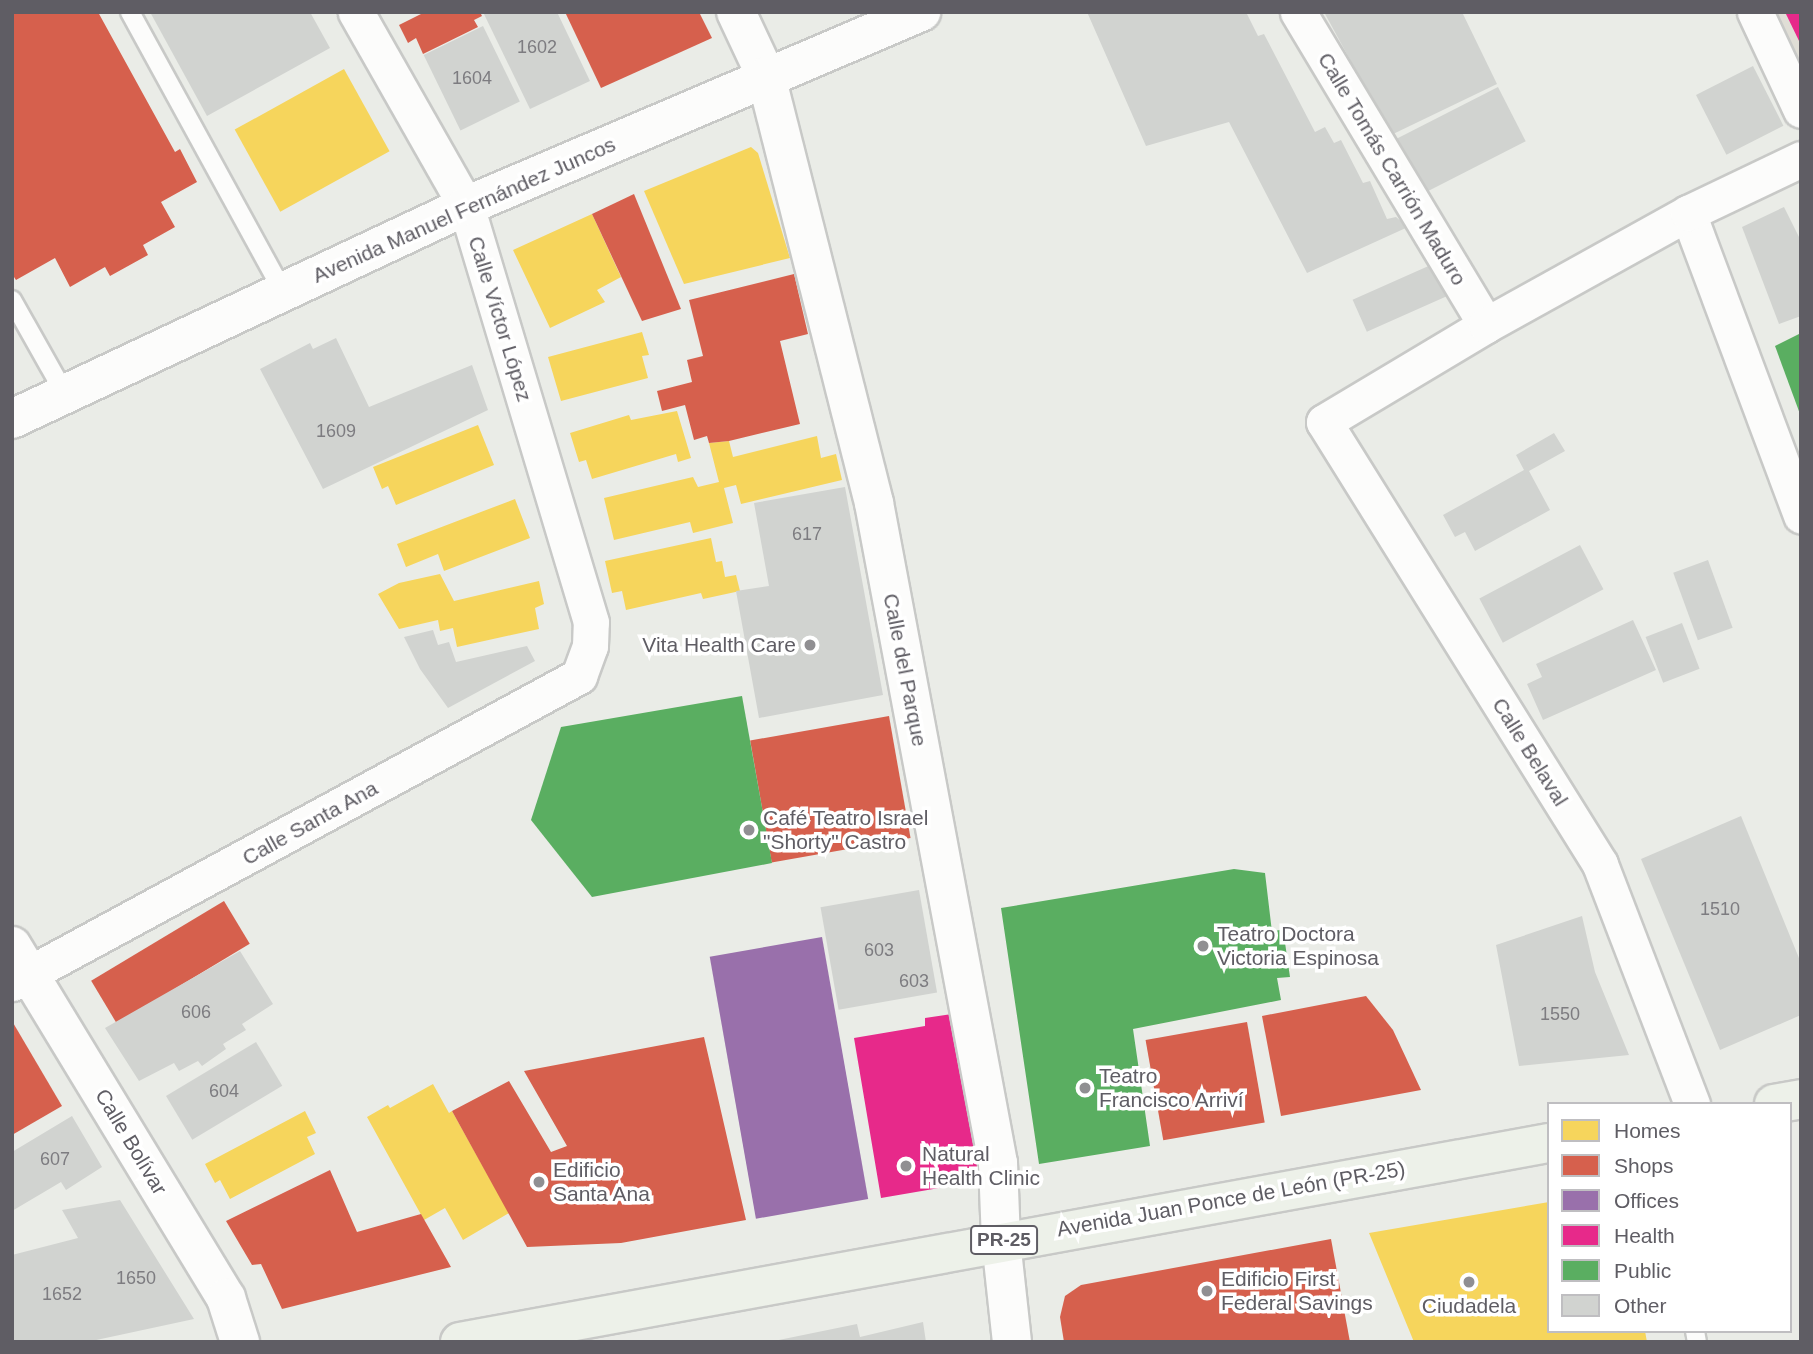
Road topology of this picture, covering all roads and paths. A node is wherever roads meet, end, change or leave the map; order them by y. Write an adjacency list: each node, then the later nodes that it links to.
1 (130, 12): 12 (lane)
2 (356, 12): 10 (street, Calle Víctor López)
3 (736, 12): 7 (street, Calle del Parque)
4 (921, 12): 7 (street, Avenida Manuel Fernández Juncos)
5 (1298, 12): 14 (street, Calle Tomás Carrión Maduro)
6 (1755, 12): 8 (street)
7 (766, 76): 10 (street, Avenida Manuel Fernández Juncos); 22 (street, Calle del Parque)
8 (1801, 110)
9 (1801, 159): 11 (street)
10 (466, 206): 12 (street, Avenida Manuel Fernández Juncos); 18 (street, Calle Víctor López)
11 (1688, 213): 14 (street); 17 (street)
12 (284, 292): 15 (street, Avenida Manuel Fernández Juncos)
13 (12, 300): 15 (lane)
14 (1486, 326): 20 (street, Calle Belaval)
15 (65, 394): 16 (street, Avenida Manuel Fernández Juncos)
16 (12, 419)
17 (1801, 516)
18 (590, 646): 19 (street, Calle Santa Ana)
19 (18, 968): 23 (street, Calle Bolívar)
20 (1691, 1102)
21 (1547, 1143): 22 (main road, Avenida Juan Ponce de León (PR-25) / PR-25)
22 (1001, 1241): 24 (main road, Avenida Juan Ponce de León (PR-25) / PR-25); 25 (street, Calle del Parque)
23 (240, 1342)
24 (460, 1342)
25 (1012, 1342)

